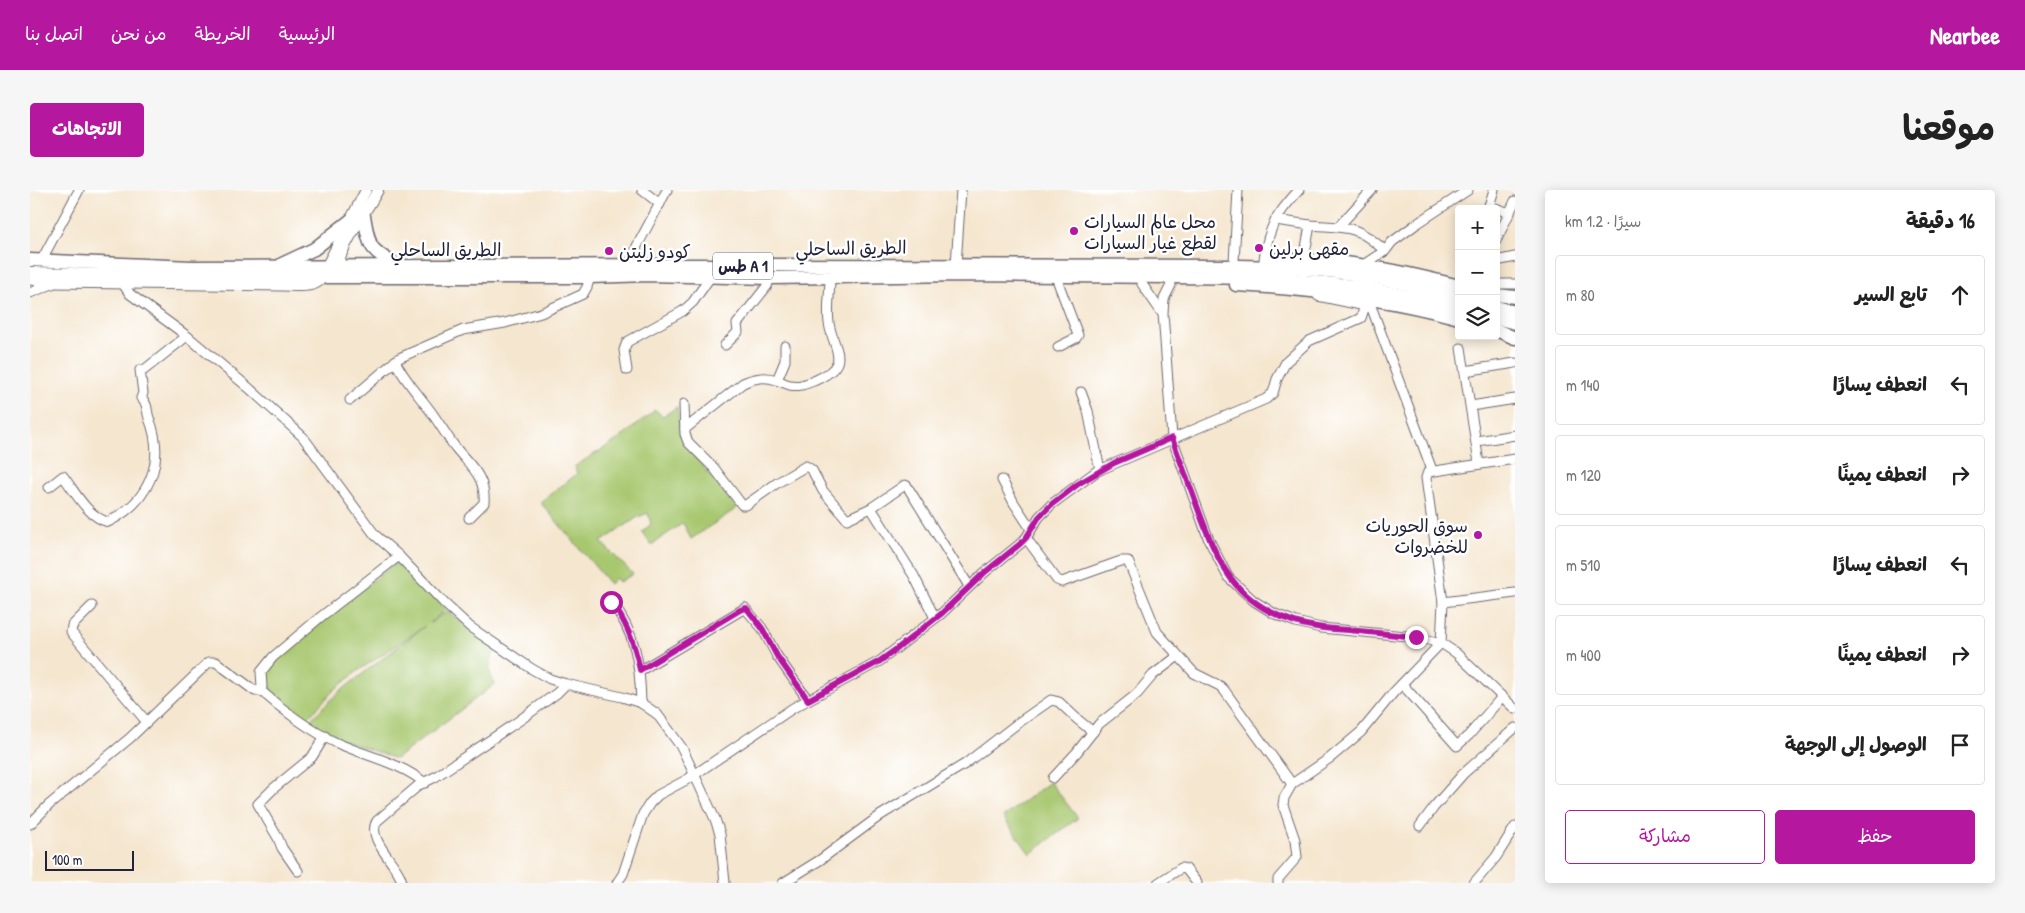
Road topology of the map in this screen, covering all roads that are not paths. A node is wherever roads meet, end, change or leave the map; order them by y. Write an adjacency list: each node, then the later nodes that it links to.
1 (79, 190): 28 (street)
2 (366, 190): 18 (main road)
3 (378, 190): 17 (main road)
4 (642, 190): 13 (street)
5 (667, 190): 13 (street)
6 (961, 190): 30 (street)
7 (1238, 190): 29 (street)
8 (1298, 190): 19 (street)
9 (1372, 190): 21 (street)
10 (1468, 190): 23 (street)
11 (1494, 190): 14 (street)
12 (1515, 202): 16 (street)
13 (660, 204): 34 (street)
14 (1489, 205)
15 (1500, 210): 16 (street)
16 (1510, 213): 22 (street)
17 (364, 216): 33 (highway); 37 (main road)
18 (351, 220): 32 (highway); 37 (main road)
19 (1275, 220): 20 (street); 26 (street)
20 (1310, 225): 21 (street); 25 (street)
21 (1339, 226): 23 (street)
22 (1500, 233)
23 (1385, 251): 31 (street)
24 (1515, 257): 27 (street)
25 (1304, 259): 26 (highway); 31 (highway)
26 (1264, 260): 29 (highway)
27 (1500, 260)
28 (36, 261): 32 (highway, الطريق الساحلي / طس A 1)
29 (1234, 262): 35 (highway)
30 (956, 265): 35 (highway, الطريق الساحلي / طس A 1); 38 (highway, الطريق الساحلي / طس A 1)
31 (1363, 265): 58 (highway)
32 (279, 266): 37 (highway, الطريق الساحلي / طس A 1)
33 (398, 266): 34 (highway, الطريق الساحلي / طس A 1); 37 (highway, الطريق الساحلي / طس A 1)
34 (632, 266): 36 (highway, الطريق الساحلي / طس A 1)
35 (1218, 266): 59 (highway, الطريق الساحلي / طس A 1)
36 (695, 270): 38 (highway, الطريق الساحلي / طس A 1); 40 (highway, الطريق الساحلي / طس A 1); 41 (highway, الطريق الساحلي / طس A 1)
37 (330, 271): 39 (highway, الطريق الساحلي / طس A 1); 41 (highway, الطريق الساحلي / طس A 1); 51 (street)
38 (771, 272): 40 (highway, الطريق الساحلي / طس A 1); 42 (highway, الطريق الساحلي / طس A 1); 71 (street)
39 (30, 273)
40 (711, 276): 77 (street)
41 (590, 277): 75 (street)
42 (830, 277): 43 (highway, الطريق الساحلي / طس A 1); 79 (street)
43 (1056, 277): 44 (highway, الطريق الساحلي / طس A 1); 73 (street)
44 (1120, 278): 48 (highway); 60 (highway, الطريق الساحلي / طس A 1)
45 (30, 280): 46 (street)
46 (54, 283): 47 (street); 54 (street)
47 (123, 284): 51 (street); 61 (street)
48 (1142, 284): 52 (highway); 64 (street)
49 (1500, 284): 50 (street)
50 (1515, 284)
51 (145, 285): 61 (street)
52 (1171, 285): 53 (highway); 64 (street)
53 (1312, 291): 57 (highway); 87 (street)
54 (30, 293)
55 (1500, 295): 56 (highway)
56 (1515, 297)
57 (1368, 298): 65 (highway); 92 (street)
58 (1455, 299)
59 (1455, 299)
60 (1455, 299)
61 (141, 301): 69 (street)
62 (1500, 308): 63 (highway)
63 (1515, 312)
64 (1163, 313): 87 (street)
65 (1455, 317)
66 (1500, 319): 67 (highway)
67 (1515, 323)
68 (1500, 332): 70 (highway)
69 (187, 336): 94 (street); 99 (street)
70 (1515, 338)
71 (725, 346)
72 (785, 346): 79 (street)
73 (1058, 348)
74 (1461, 348): 78 (street)
75 (396, 361): 82 (street); 96 (street)
76 (1515, 363): 78 (street)
77 (627, 370)
78 (1465, 371): 84 (street)
79 (777, 380): 85 (street)
80 (1081, 392): 91 (street)
81 (1515, 399): 84 (street)
82 (350, 400)
83 (684, 404): 85 (street)
84 (1471, 406): 88 (street)
85 (684, 429): 95 (street)
86 (1515, 435): 88 (street)
87 (1172, 438): 91 (street); 106 (street)
88 (1477, 441): 90 (street)
89 (1515, 459): 90 (street)
90 (1479, 464): 92 (street)
91 (1100, 470): 97 (street)
92 (1432, 470): 103 (street)
93 (1002, 480): 97 (street)
94 (50, 487)
95 (871, 508): 100 (street); 105 (street)
96 (469, 518)
97 (1031, 530): 98 (street)
98 (1026, 538): 100 (street); 107 (street)
99 (399, 556): 109 (street); 111 (street)
100 (969, 586): 105 (street)
101 (1515, 593): 103 (street)
102 (611, 602): 108 (street)
103 (1444, 602): 106 (street)
104 (92, 606): 116 (street)
105 (935, 618): 113 (street)
106 (1441, 643): 110 (street); 112 (street)
107 (1178, 656): 118 (street); 123 (street)
108 (640, 670): 113 (street); 114 (street)
109 (566, 684): 114 (street); 122 (street)
110 (1402, 684): 112 (street); 123 (street)
111 (260, 690): 116 (street); 119 (street)
112 (1502, 697): 115 (street)
113 (808, 700): 120 (street)
114 (641, 703): 120 (street)
115 (1515, 709)
116 (146, 722): 124 (street)
117 (1515, 728): 125 (street)
118 (1093, 732): 121 (street); 131 (street)
119 (325, 736): 122 (street); 127 (street)
120 (694, 774): 129 (street); 130 (street)
121 (1053, 778)
122 (425, 782): 128 (street)
123 (1292, 784): 134 (street)
124 (30, 824)
125 (1420, 826)
126 (1515, 827): 135 (street)
127 (298, 871)
128 (402, 883)
129 (618, 883)
130 (725, 883)
131 (783, 883)
132 (1158, 883): 133 (street)
133 (1197, 883)
134 (1278, 883)
135 (1474, 883)

